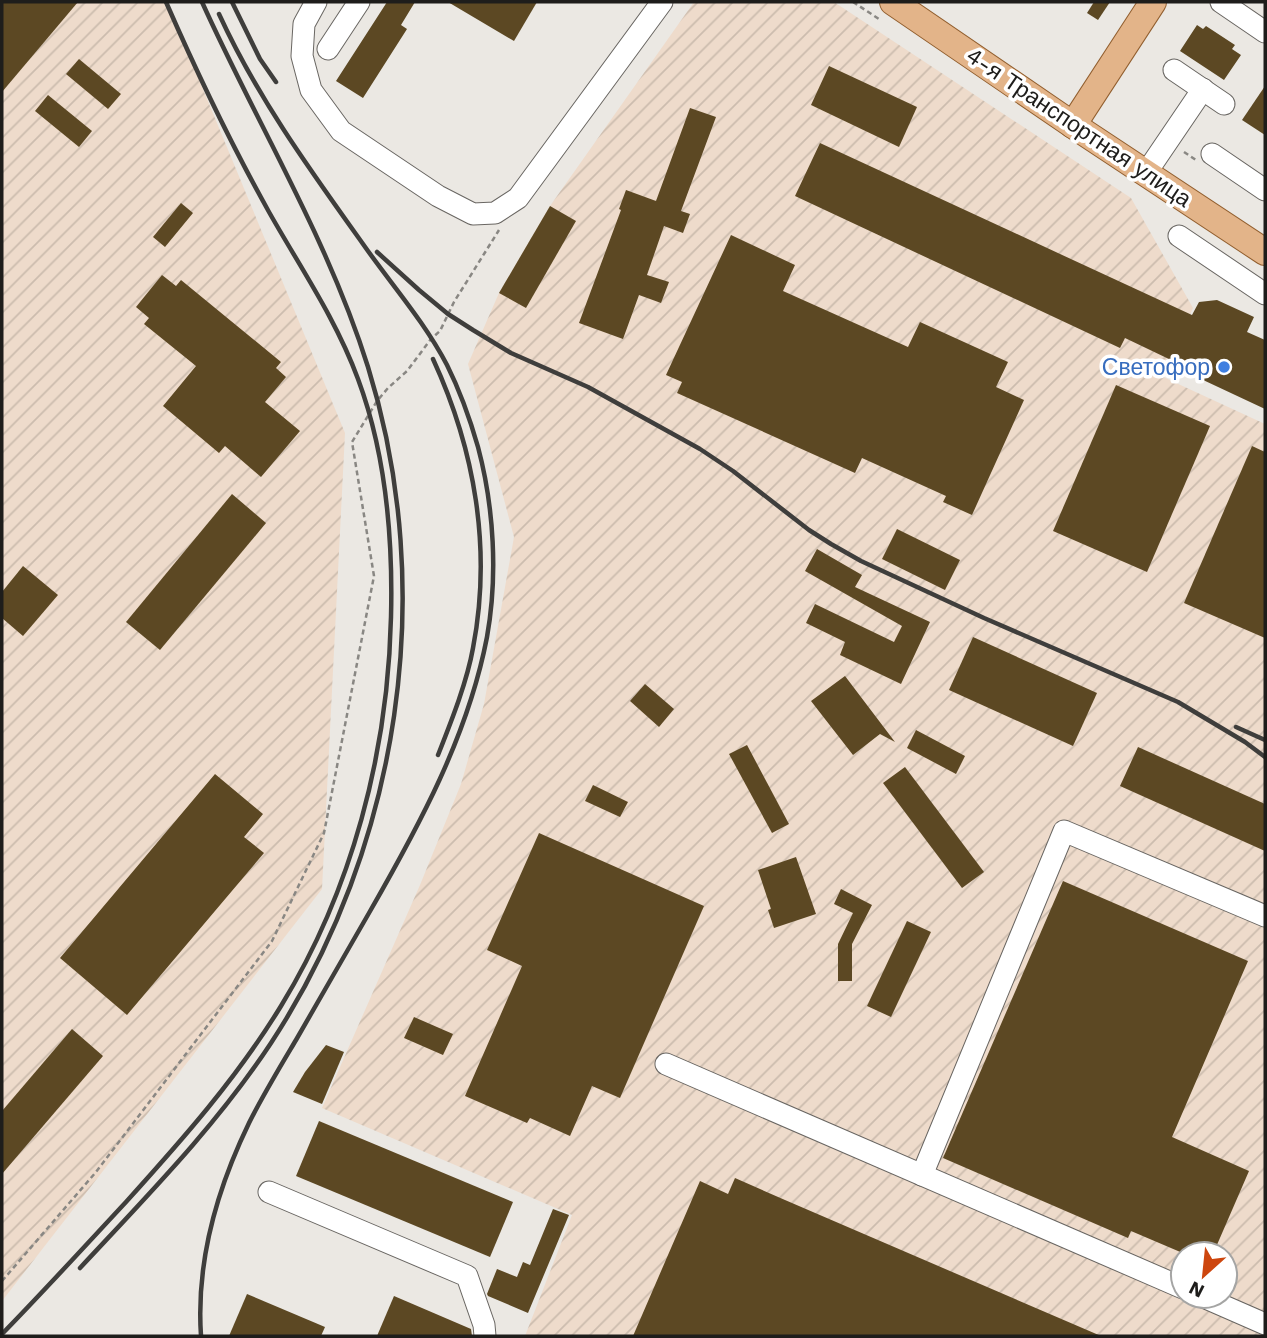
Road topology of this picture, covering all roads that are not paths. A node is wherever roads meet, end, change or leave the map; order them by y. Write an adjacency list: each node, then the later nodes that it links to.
1 (316, 2): 3 (street)
2 (359, 2): 8 (street)
3 (662, 2)
4 (893, 2): 12 (main road, 4-я Транспортная улица)
5 (1153, 2): 12 (main road)
6 (1221, 2): 7 (street)
7 (1265, 32)
8 (327, 49)
9 (1174, 70): 10 (street)
10 (1203, 89): 11 (street); 14 (street)
11 (1224, 104)
12 (1073, 125): 14 (main road, 4-я Транспортная улица)
13 (1212, 155): 15 (street)
14 (1146, 173): 17 (main road, 4-я Транспортная улица)
15 (1265, 190)
16 (1179, 236): 19 (street)
17 (1242, 237): 18 (main road, 4-я Транспортная улица); 19 (street)
18 (1265, 252)
19 (1223, 266): 20 (street)
20 (1265, 294)
21 (1265, 916): 23 (street)
22 (666, 1064): 23 (street)
23 (922, 1175): 25 (street)
24 (269, 1192): 28 (street)
25 (1169, 1282)
26 (1233, 1310): 27 (street)
27 (1265, 1324)
28 (485, 1336)

